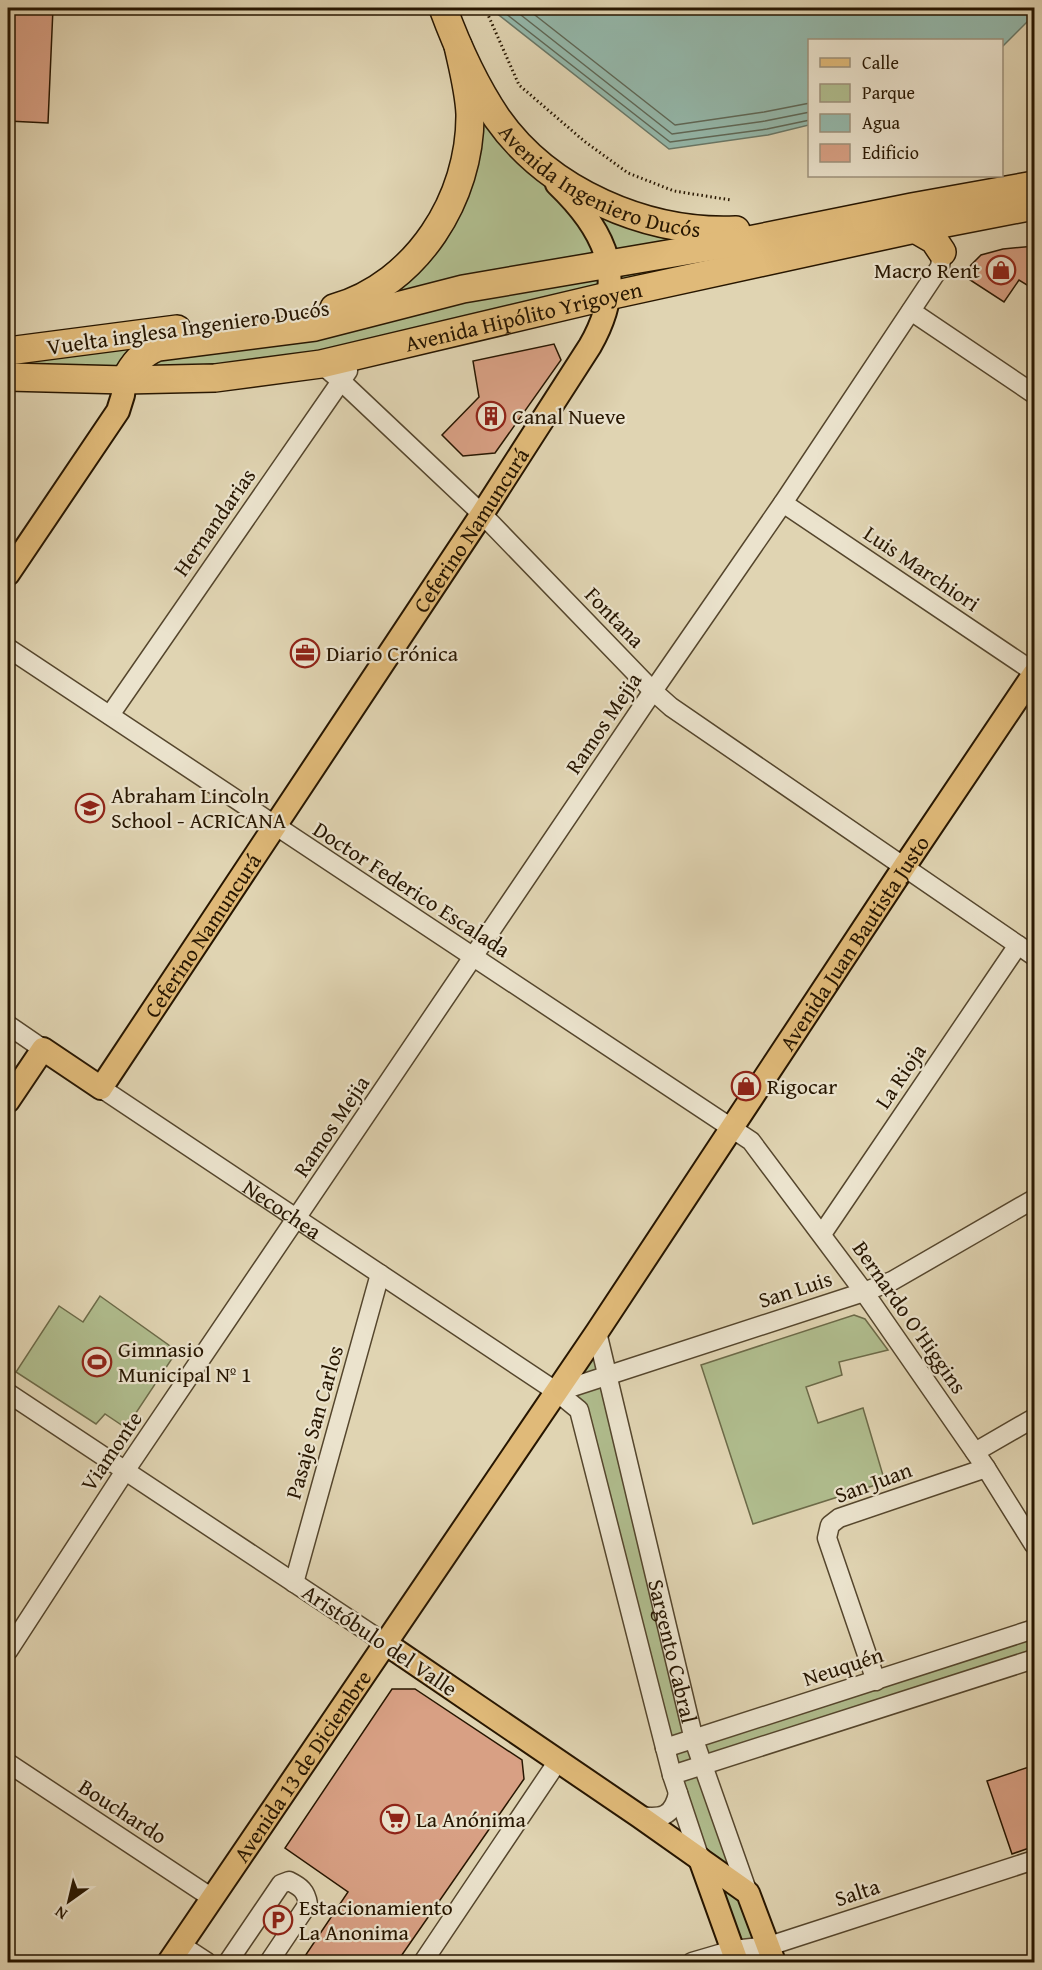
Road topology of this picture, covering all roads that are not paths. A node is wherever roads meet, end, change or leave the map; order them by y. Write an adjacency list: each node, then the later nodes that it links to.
1 (442, 8): 2 (highway, Avenida Ingeniero Ducós)
2 (458, 46): 3 (highway, Avenida Ingeniero Ducós); 12 (highway, Vuelta inglesa Ingeniero Ducós)
3 (498, 120): 6 (highway, Avenida Ingeniero Ducós); 9 (main road)
4 (1035, 185): 6 (highway)
5 (1035, 207): 7 (highway, Avenida Hipólito Yrigoyen)
6 (833, 223): 9 (highway)
7 (915, 229): 8 (highway); 10 (highway, Avenida Hipólito Yrigoyen)
8 (942, 252): 11 (street, Ramos Mejia)
9 (609, 264): 10 (main road, Ceferino Namuncurá); 15 (highway)
10 (608, 296): 13 (highway, Avenida Hipólito Yrigoyen); 18 (main road, Ceferino Namuncurá)
11 (910, 311): 16 (street); 17 (street, Ramos Mejia)
12 (8, 351)
13 (331, 372): 15 (highway, Avenida Hipólito Yrigoyen); 18 (street, Fontana); 23 (street, Hernandarias)
14 (8, 377): 15 (highway, Avenida Hipólito Yrigoyen)
15 (125, 380): 19 (main road)
16 (1035, 394)
17 (783, 503): 21 (street, Luis Marchiori); 22 (street, Ramos Mejia)
18 (482, 514): 22 (street, Fontana); 24 (main road, Ceferino Namuncurá)
19 (8, 574)
20 (8, 648): 23 (street, Doctor Federico Escalada)
21 (1035, 673): 25 (main road, Avenida Juan Bautista Justo)
22 (652, 691): 25 (street, Fontana); 27 (street, Ramos Mejia)
23 (110, 715): 24 (street, Doctor Federico Escalada)
24 (274, 826): 27 (street, Doctor Federico Escalada); 30 (main road, Ceferino Namuncurá)
25 (904, 867): 26 (street, Fontana); 32 (main road, Avenida Juan Bautista Justo)
26 (1029, 953): 35 (street, La Rioja)
27 (473, 958): 32 (street, Doctor Federico Escalada); 34 (street, Ramos Mejia)
28 (8, 1025): 29 (street, Necochea)
29 (43, 1049): 30 (main road, Necochea); 31 (main road)
30 (101, 1088): 34 (street, Necochea)
31 (8, 1101)
32 (732, 1128): 35 (street, Bernardo O'Higgins); 38 (main road, Avenida Juan Bautista Justo)
33 (1035, 1198): 37 (street, San Luis)
34 (297, 1219): 36 (street, Necochea); 45 (street, Viamonte)
35 (822, 1234): 37 (street, Bernardo O'Higgins)
36 (380, 1274): 40 (street, Necochea); 47 (street, Pasaje San Carlos)
37 (864, 1292): 39 (street, San Luis); 43 (street, Bernardo O'Higgins)
38 (597, 1332): 39 (street, Sargento Cabral); 40 (main road, Avenida Juan Bautista Justo)
39 (607, 1375): 40 (street, San Luis); 53 (street, Sargento Cabral)
40 (557, 1392): 49 (main road, Avenida 13 de Diciembre); 54 (street, Necochea)
41 (8, 1393): 45 (street, Aristóbulo del Valle)
42 (1035, 1418): 43 (street)
43 (975, 1452): 44 (street, Bernardo O'Higgins)
44 (986, 1468): 46 (street, Bernardo O'Higgins); 52 (street, San Juan)
45 (125, 1471): 47 (street, Aristóbulo del Valle); 50 (street, Viamonte)
46 (1035, 1545)
47 (294, 1582): 49 (street, Aristóbulo del Valle)
48 (1035, 1629): 52 (street, Neuquén)
49 (385, 1643): 55 (main road, Aristóbulo del Valle); 63 (main road, Avenida 13 de Diciembre)
50 (8, 1651)
51 (1035, 1659): 57 (street)
52 (876, 1681): 53 (street, Neuquén)
53 (694, 1740): 54 (street, Neuquén); 57 (street, Sargento Cabral)
54 (665, 1748): 58 (street, Necochea)
55 (558, 1761): 59 (main road, Aristóbulo del Valle); 70 (street)
56 (8, 1763): 63 (street, Bouchardo)
57 (702, 1766): 58 (street); 62 (street, Sargento Cabral)
58 (675, 1784): 59 (street); 60 (street, Necochea)
59 (639, 1815): 60 (main road, Aristóbulo del Valle)
60 (700, 1859): 62 (main road, Aristóbulo del Valle); 66 (main road)
61 (1035, 1860): 65 (street, Salta)
62 (747, 1893): 65 (main road, Sargento Cabral)
63 (212, 1898): 64 (main road, Avenida 13 de Diciembre)
64 (175, 1954): 67 (street)
65 (771, 1954): 66 (street, Salta)
66 (735, 1956): 71 (street, Salta)
67 (207, 1962)
68 (228, 1962): 69 (street)
69 (269, 1962)
70 (423, 1962)
71 (692, 1962)

